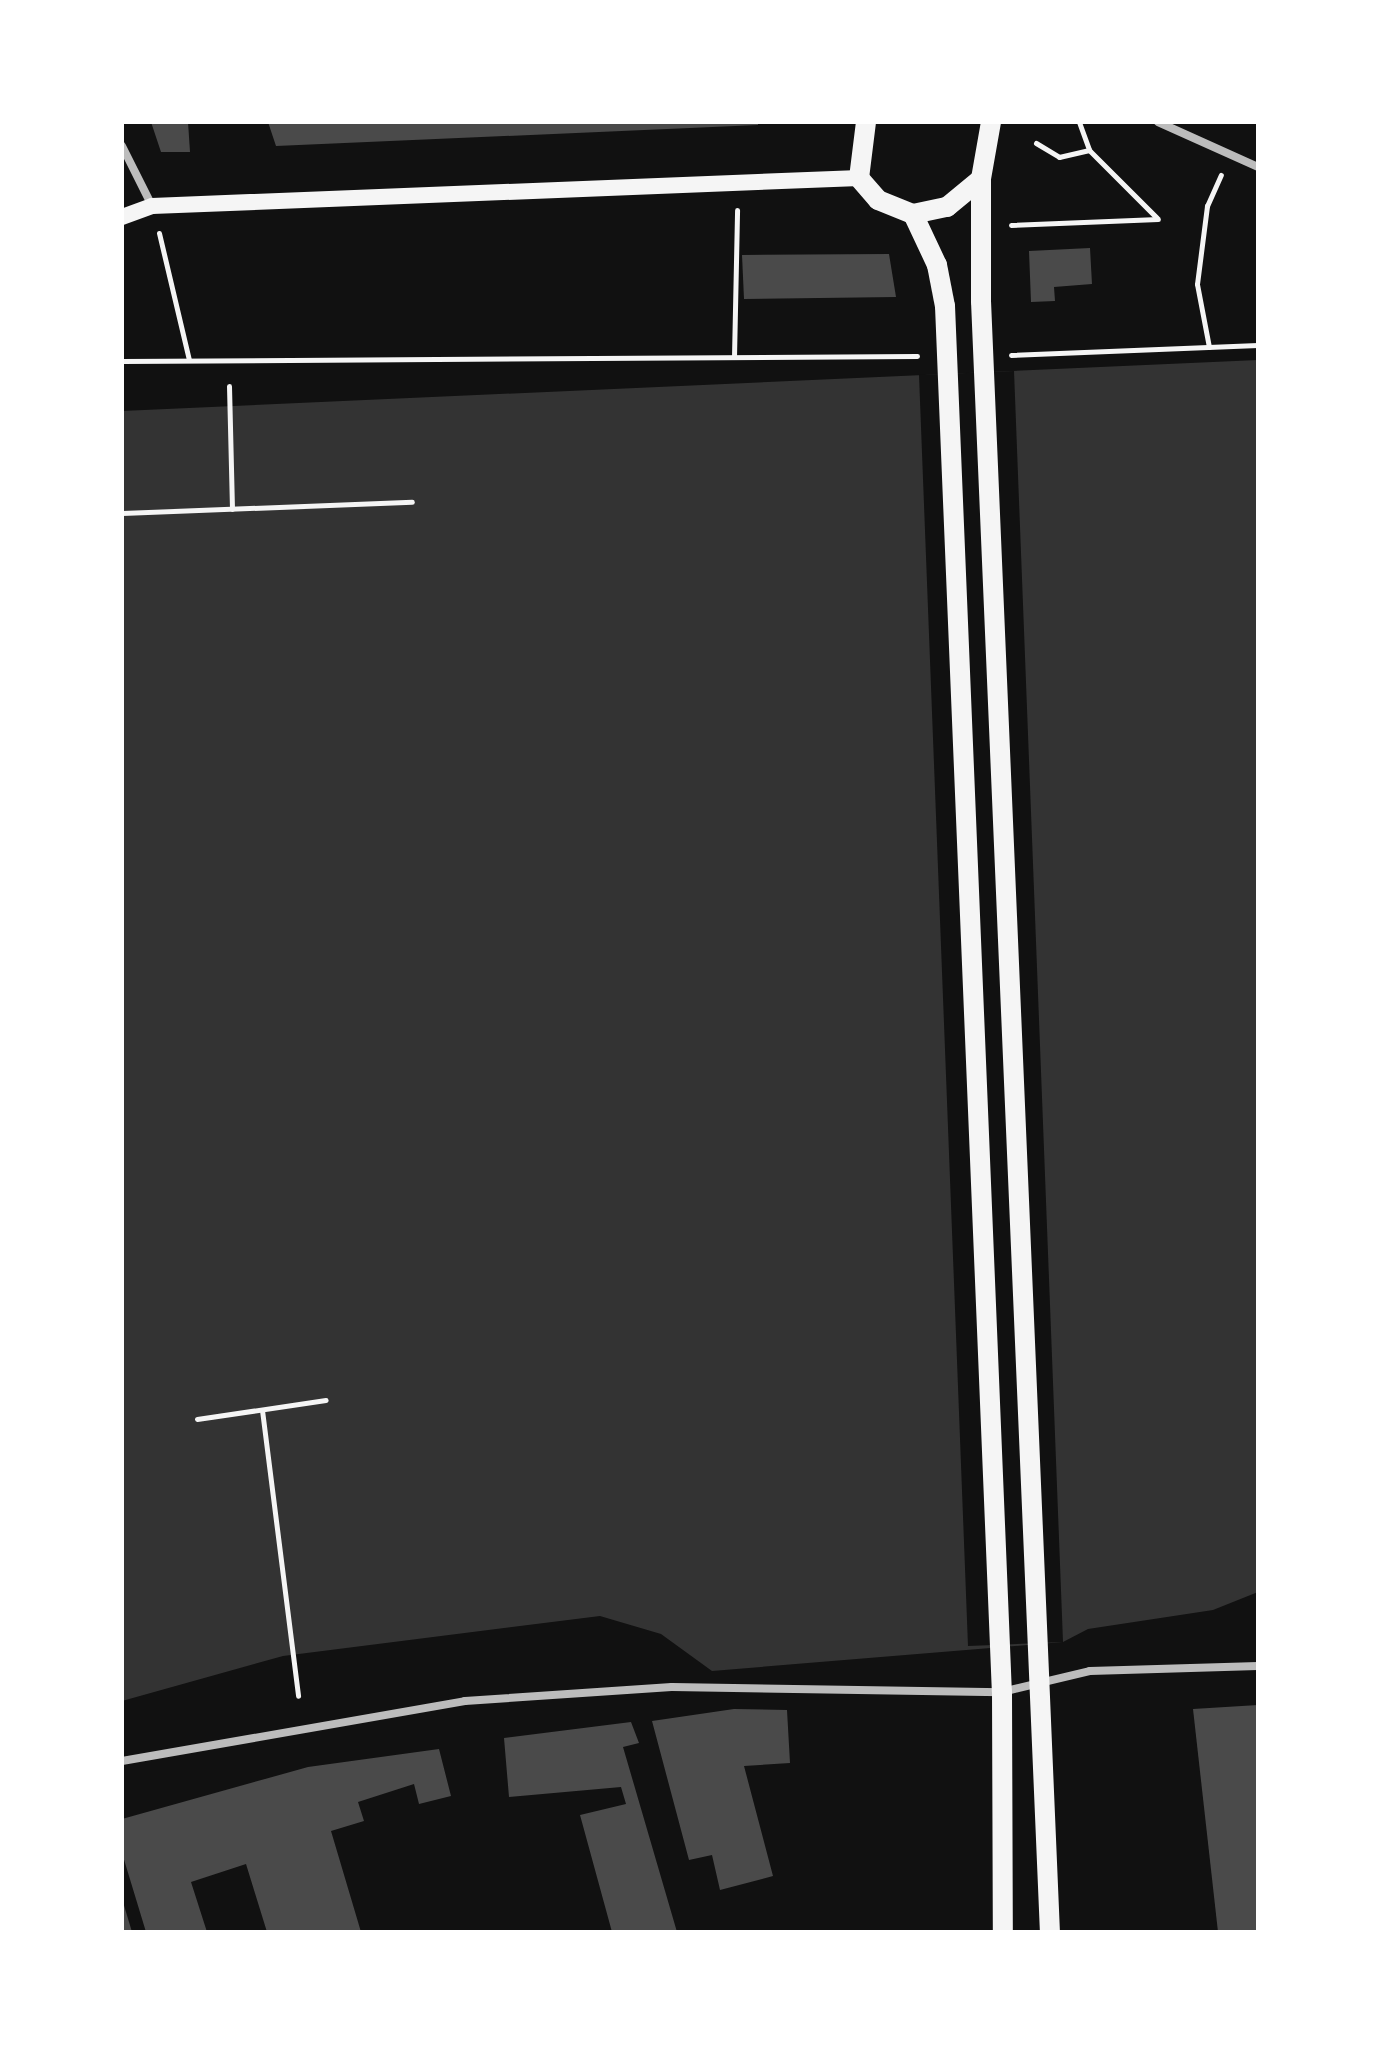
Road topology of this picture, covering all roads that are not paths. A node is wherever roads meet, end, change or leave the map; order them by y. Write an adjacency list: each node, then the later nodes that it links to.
1 (866, 122): 6 (main road)
2 (991, 122): 7 (main road)
3 (1158, 122): 5 (street)
4 (122, 146): 8 (street)
5 (1258, 167)
6 (859, 178): 8 (main road); 9 (main road)
7 (981, 179): 9 (main road); 12 (main road)
8 (152, 206): 10 (main road)
9 (913, 214): 13 (main road)
10 (122, 217)
11 (1258, 1666): 12 (street)
12 (1040, 1674): 13 (street); 16 (main road)
13 (1002, 1692): 14 (street); 15 (main road)
14 (122, 1761)
15 (1003, 1932)
16 (1050, 1932)

